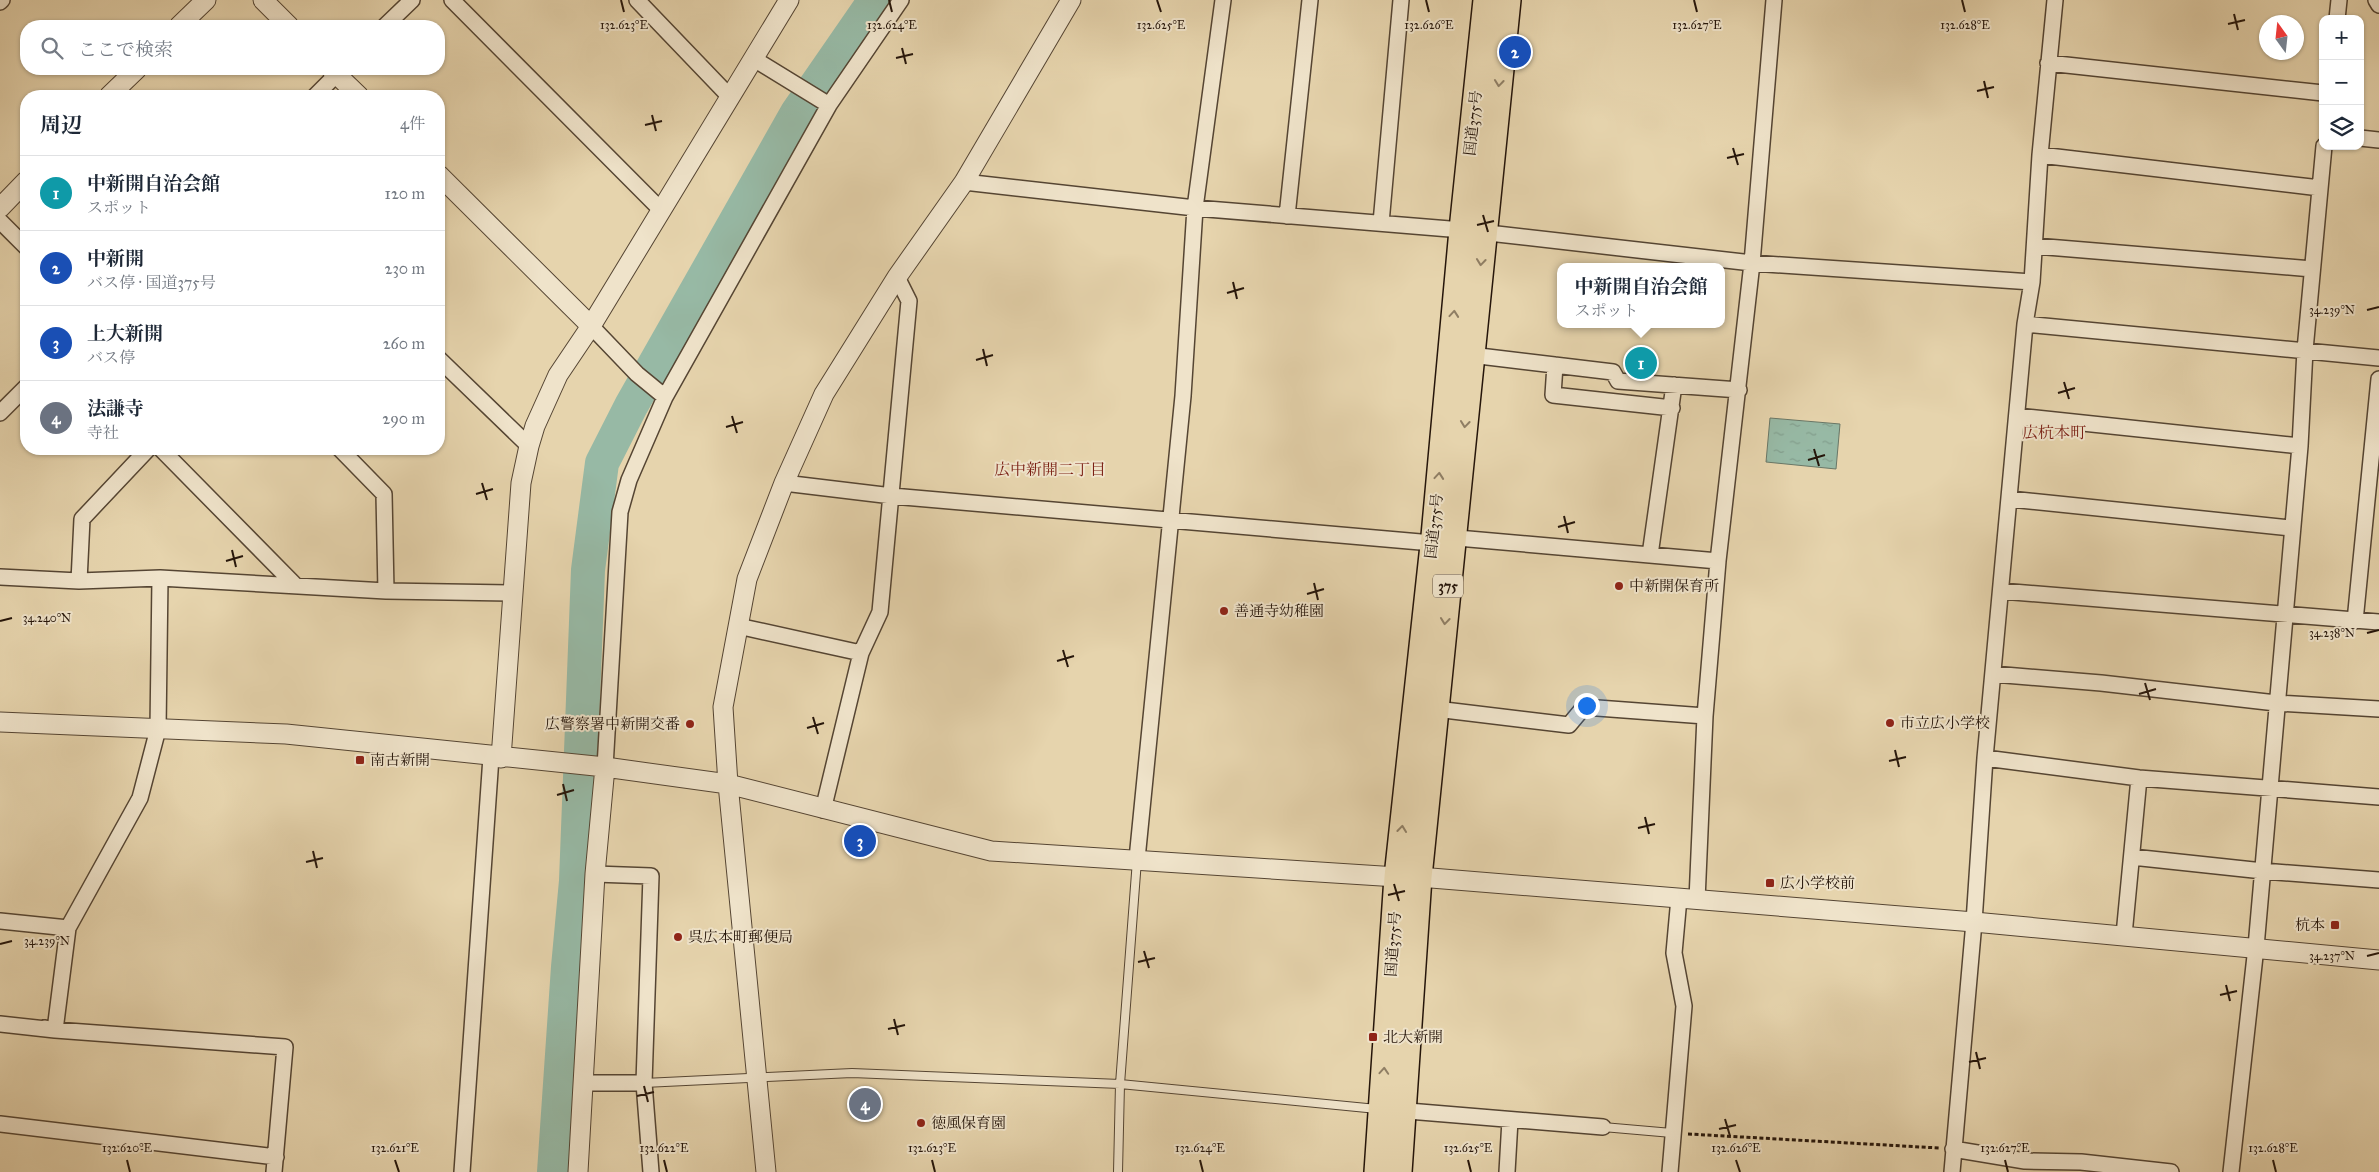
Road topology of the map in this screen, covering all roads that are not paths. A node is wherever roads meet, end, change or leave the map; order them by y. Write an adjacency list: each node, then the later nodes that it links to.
1 (206, 0): 20 (street)
2 (263, 0): 21 (street)
3 (412, 0): 22 (street)
4 (452, 0): 44 (street)
5 (637, 0): 32 (street)
6 (789, 0): 23 (street)
7 (901, 0): 33 (street)
8 (1071, 0): 39 (street)
9 (1223, 0): 43 (street)
10 (1310, 0): 45 (street)
11 (1401, 0): 47 (street)
12 (1486, 0): 48 (highway, 国道375号 / 375)
13 (1508, 0): 48 (highway, 国道375号 / 375, one-way to 48)
14 (1774, 0): 51 (street)
15 (2054, 0): 24 (street)
16 (2339, 0): 19 (street)
17 (2376, 0): 18 (street)
18 (2379, 5)
19 (2337, 15)
20 (185, 20)
21 (283, 20)
22 (391, 20)
23 (754, 59): 32 (street); 33 (street)
24 (2048, 63): 31 (street); 37 (street)
25 (131, 75): 28 (street)
26 (333, 75): 29 (street)
27 (341, 75): 30 (street)
28 (115, 90)
29 (320, 90)
30 (354, 90)
31 (2319, 92)
32 (730, 97): 44 (street)
33 (829, 106): 66 (street)
34 (2364, 138): 35 (street)
35 (2379, 140)
36 (2324, 150): 41 (street)
37 (2040, 155): 41 (street); 50 (street)
38 (445, 181): 56 (street)
39 (964, 182): 43 (street); 53 (street)
40 (20, 187): 42 (street)
41 (2320, 188): 52 (street)
42 (0, 208)
43 (1195, 208): 45 (street); 78 (street)
44 (661, 210): 56 (street)
45 (1287, 216): 47 (street)
46 (0, 220): 49 (street)
47 (1381, 223): 48 (street)
48 (1473, 232): 51 (street); 58 (highway, 国道375号 / 375, one-way to 58); 80 (highway, 国道375号 / 375, one-way to 48)
49 (20, 241)
50 (2035, 246): 52 (street); 54 (street)
51 (1752, 263): 54 (street); 64 (street)
52 (2312, 269): 57 (street)
53 (897, 278): 75 (street); 76 (street)
54 (2032, 282): 55 (street)
55 (2025, 324): 57 (street); 69 (street)
56 (591, 326): 66 (street); 70 (street)
57 (2305, 350): 59 (street); 71 (street)
58 (1472, 356): 61 (street); 80 (highway, 国道375号 / 375, one-way to 80)
59 (2379, 358)
60 (445, 365): 70 (street)
61 (1555, 365): 63 (street); 67 (street)
62 (2379, 379): 91 (street)
63 (1674, 385): 64 (street); 67 (street)
64 (1739, 390): 82 (street)
65 (20, 393): 68 (street)
66 (665, 397): 104 (street)
67 (1672, 408): 81 (street)
68 (0, 413)
69 (2017, 416): 71 (street); 77 (street)
70 (529, 446): 89 (street)
71 (2300, 446): 79 (street)
72 (142, 455): 85 (street)
73 (167, 455): 86 (street)
74 (346, 455): 87 (street)
75 (784, 483): 76 (street); 93 (street)
76 (892, 496): 78 (street); 94 (street)
77 (2010, 498): 79 (street); 88 (street)
78 (1171, 520): 80 (street); 111 (street)
79 (2292, 528): 90 (street)
80 (1440, 539): 81 (street); 97 (highway, 国道375号 / 375, one-way to 97); 114 (highway, 国道375号 / 375, one-way to 80)
81 (1650, 555): 82 (street)
82 (1718, 561): 99 (street)
83 (0, 577): 85 (street)
84 (160, 578): 85 (street); 86 (street); 101 (street)
85 (79, 581)
86 (296, 586): 87 (street)
87 (386, 592): 89 (street)
88 (2001, 592): 90 (street); 95 (street)
89 (513, 593): 102 (street)
90 (2284, 615): 91 (street); 96 (street)
91 (2355, 620): 92 (street)
92 (2379, 622)
93 (738, 626): 94 (street); 106 (street)
94 (861, 653): 109 (street)
95 (1993, 674): 96 (street); 103 (street)
96 (2276, 703): 98 (street); 107 (street)
97 (1436, 709): 99 (street); 114 (highway, 国道375号 / 375)
98 (2379, 709)
99 (1705, 716): 116 (street)
100 (0, 722): 101 (street)
101 (158, 729): 102 (street); 119 (street)
102 (496, 757): 104 (street); 138 (street)
103 (1985, 758): 105 (street); 118 (street)
104 (589, 766): 106 (street); 113 (street)
105 (2139, 778): 107 (street); 110 (street)
106 (728, 784): 109 (street); 125 (street)
107 (2270, 789): 108 (street); 112 (street)
108 (2379, 797)
109 (823, 810): 111 (street)
110 (2132, 857): 112 (street); 120 (street)
111 (1136, 859): 114 (street); 128 (lane)
112 (2262, 871): 115 (street); 121 (street)
113 (595, 874): 126 (street); 127 (street)
114 (1408, 877): 116 (street); 129 (highway, 国道375号 / 375)
115 (2379, 880)
116 (1688, 899): 118 (street); 134 (street)
117 (0, 921): 119 (street)
118 (1974, 922): 120 (street); 135 (street)
119 (68, 928): 124 (street)
120 (2124, 935): 121 (street)
121 (2256, 947): 122 (street); 149 (street)
122 (2379, 960)
123 (0, 1022): 124 (street)
124 (55, 1030): 136 (street)
125 (758, 1077): 127 (lane); 128 (lane); 141 (street)
126 (584, 1083): 127 (street); 139 (street)
127 (644, 1083): 140 (street)
128 (1120, 1084): 129 (lane); 142 (lane)
129 (1392, 1110): 130 (street); 143 (highway, 国道375号 / 375); 144 (highway, 国道375号 / 375)
130 (1510, 1120): 132 (street); 145 (street)
131 (0, 1124): 136 (street)
132 (1603, 1127): 134 (lane)
133 (0, 1128): 136 (street)
134 (1672, 1133): 146 (street)
135 (1953, 1149): 137 (street); 147 (street)
136 (275, 1165)
137 (2143, 1170): 148 (street)
138 (462, 1172)
139 (578, 1172)
140 (651, 1172)
141 (766, 1172)
142 (1118, 1172)
143 (1377, 1172)
144 (1399, 1172)
145 (1507, 1172)
146 (1670, 1172)
147 (1952, 1172)
148 (2171, 1172)
149 (2231, 1172)

